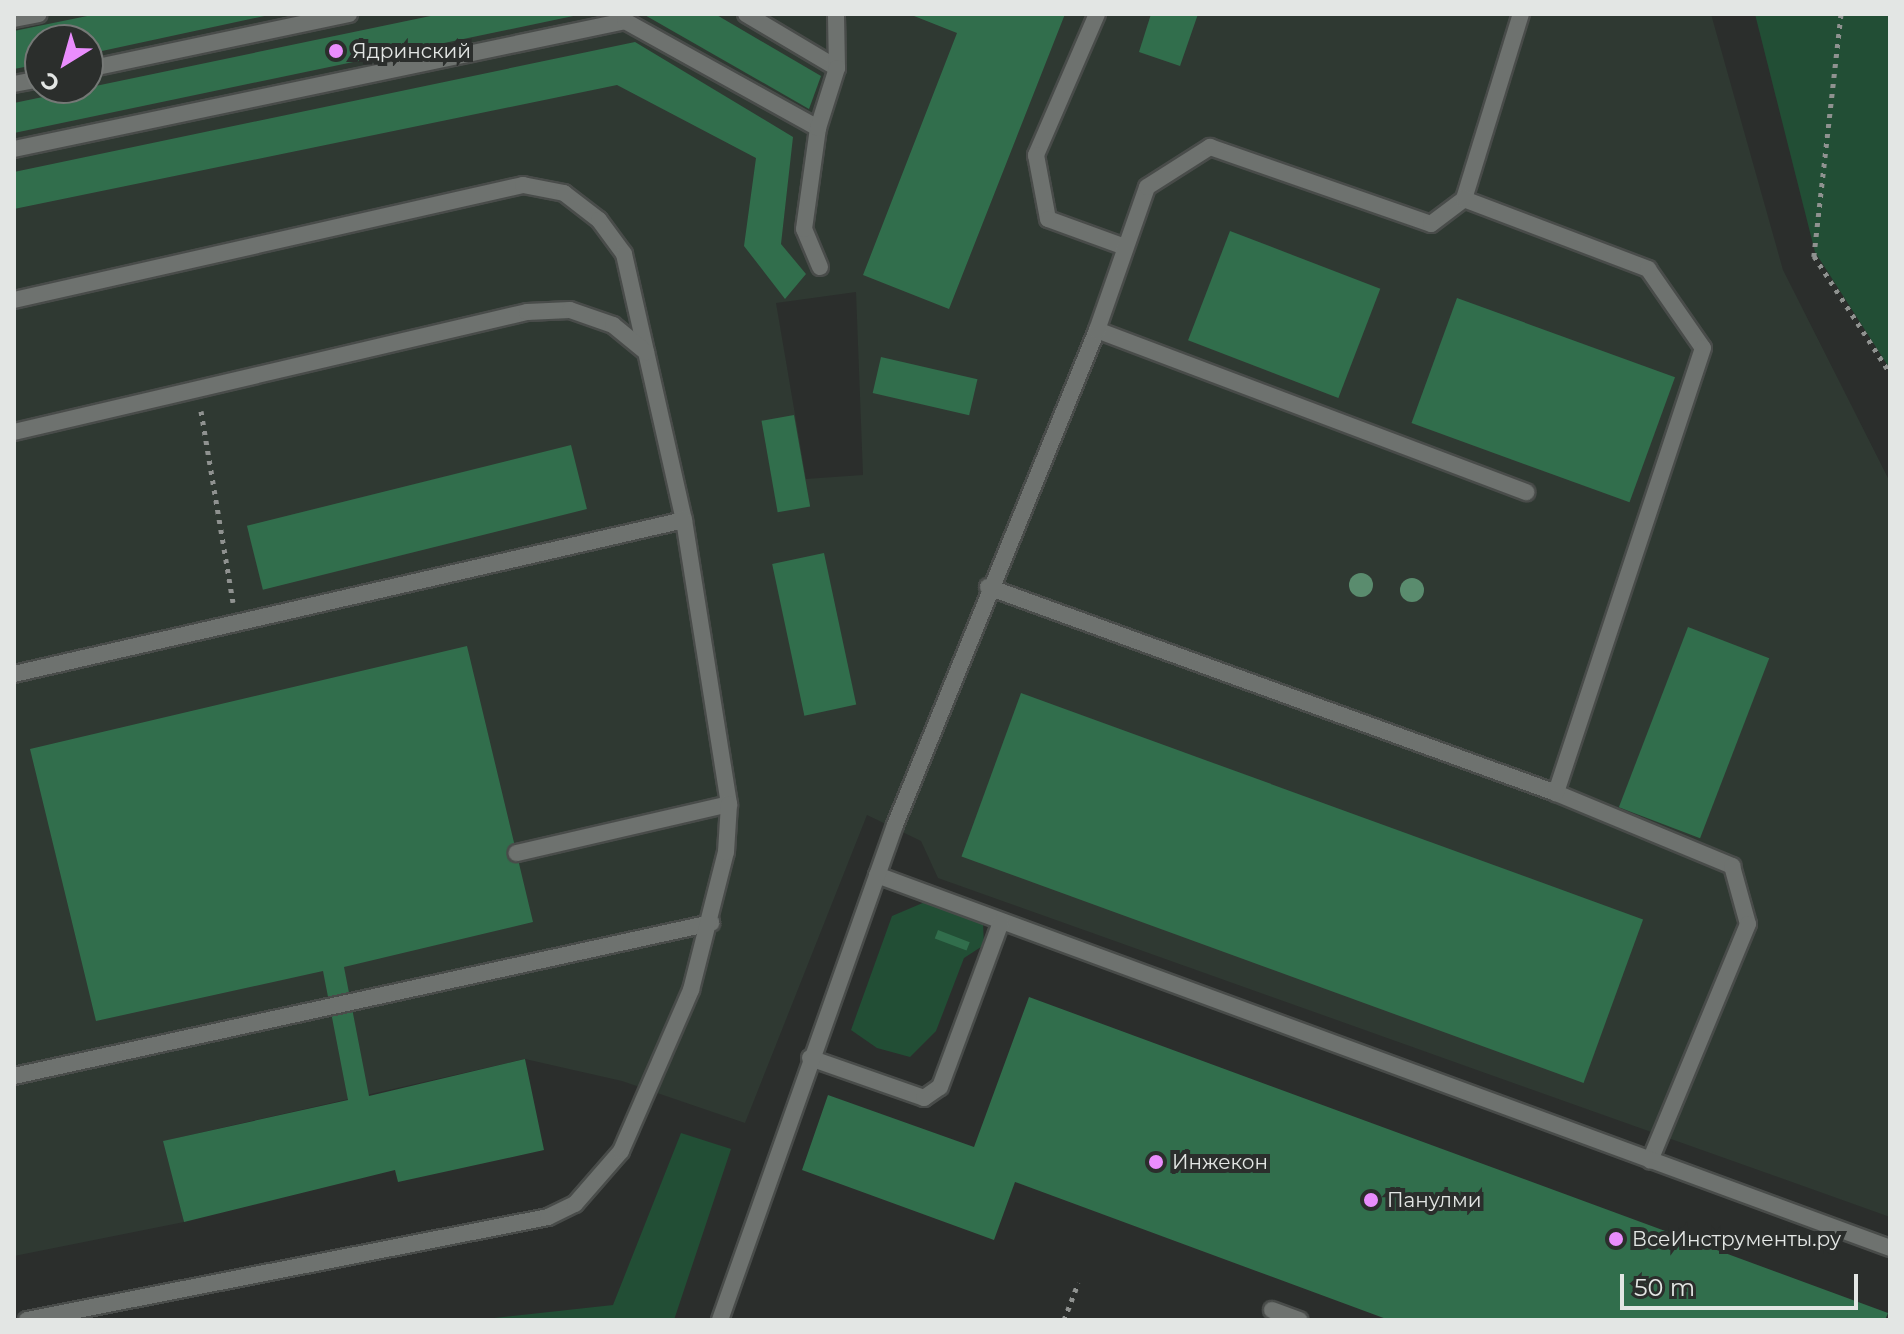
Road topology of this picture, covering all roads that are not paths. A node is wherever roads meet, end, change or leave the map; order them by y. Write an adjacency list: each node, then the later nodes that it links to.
1 (39, 14): 7 (lane)
2 (349, 14): 8 (lane)
3 (746, 14): 9 (lane)
4 (836, 14): 9 (lane)
5 (1097, 14): 13 (lane)
6 (1521, 14): 12 (lane)
7 (14, 19)
8 (104, 66)
9 (837, 68): 10 (lane)
10 (818, 128): 11 (lane); 14 (lane)
11 (14, 149)
12 (1464, 199): 13 (lane); 23 (lane)
13 (1122, 246): 16 (lane)
14 (820, 267)
15 (14, 300): 17 (lane)
16 (1097, 330): 19 (lane); 21 (lane)
17 (646, 352): 18 (lane); 20 (lane)
18 (14, 432)
19 (1526, 492)
20 (684, 520): 22 (lane); 24 (lane)
21 (988, 587): 23 (lane); 26 (lane)
22 (14, 674)
23 (1556, 793): 31 (lane)
24 (729, 804): 25 (lane); 28 (lane)
25 (517, 853)
26 (877, 875): 27 (lane); 29 (lane)
27 (1001, 922): 29 (lane); 31 (lane)
28 (711, 923): 30 (lane); 34 (lane)
29 (810, 1058): 35 (lane)
30 (14, 1076)
31 (1650, 1161): 32 (lane)
32 (1890, 1248)
33 (1272, 1310): 36 (lane)
34 (27, 1320)
35 (720, 1320)
36 (1299, 1320)

